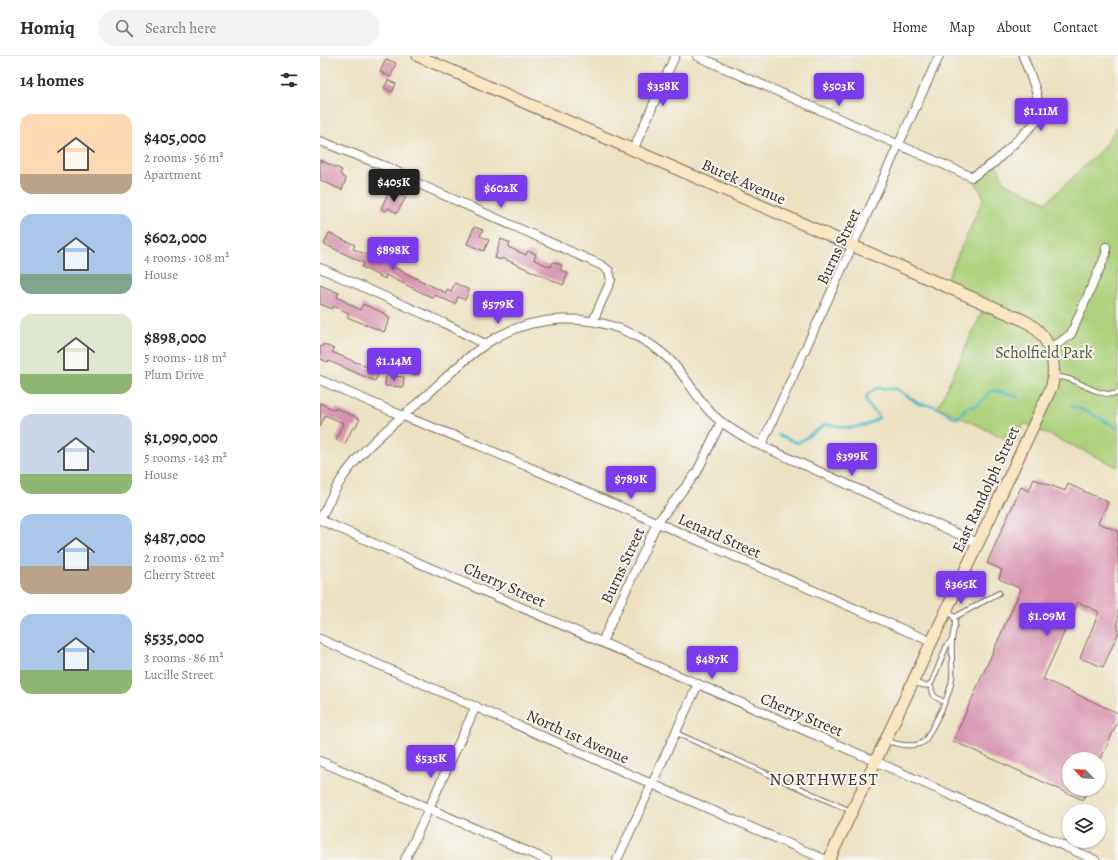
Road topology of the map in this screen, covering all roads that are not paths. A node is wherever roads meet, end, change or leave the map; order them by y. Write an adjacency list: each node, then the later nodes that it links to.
1 (418, 56): 8 (street, Burek Avenue)
2 (675, 56): 8 (street)
3 (697, 56): 7 (street)
4 (939, 56): 7 (street, Burns Street)
5 (1023, 56): 7 (street)
6 (320, 141): 12 (street)
7 (899, 145): 9 (street, Burns Street)
8 (633, 150): 9 (street, Burek Avenue)
9 (853, 246): 14 (street, Burek Avenue); 20 (street, Burns Street)
10 (1106, 247): 14 (street)
11 (320, 268): 13 (street)
12 (593, 321): 13 (street); 19 (street)
13 (485, 344): 18 (street)
14 (1048, 347): 15 (street, East Randolph Street)
15 (1054, 377): 17 (lane); 23 (street, East Randolph Street)
16 (320, 380): 18 (street, Lenard Street)
17 (1118, 393)
18 (403, 416): 21 (street); 22 (street, Lenard Street)
19 (720, 422): 20 (street); 22 (street, Burns Street)
20 (761, 446): 23 (street)
21 (320, 520): 28 (street, Cherry Street)
22 (657, 523): 28 (street, Burns Street); 29 (street, Lenard Street)
23 (978, 543): 25 (street, East Randolph Street)
24 (999, 594): 25 (lane)
25 (951, 613): 27 (lane); 29 (street, East Randolph Street)
26 (320, 639): 34 (street, North 1st Avenue)
27 (952, 639): 32 (lane); 33 (lane)
28 (602, 642): 31 (street, Cherry Street)
29 (932, 642): 30 (street, East Randolph Street)
30 (913, 683): 32 (lane); 36 (street, East Randolph Street)
31 (698, 684): 35 (street); 38 (street, Cherry Street)
32 (930, 685): 33 (lane)
33 (944, 702): 36 (lane)
34 (476, 706): 39 (street, North 1st Avenue); 40 (street)
35 (676, 733): 39 (street); 41 (lane)
36 (886, 741): 38 (street, East Randolph Street)
37 (320, 761): 40 (street)
38 (875, 762): 41 (street, East Randolph Street); 47 (street, Cherry Street)
39 (652, 784): 44 (street); 45 (street, North 1st Avenue)
40 (429, 808): 42 (street); 43 (street)
41 (852, 812): 46 (street, East Randolph Street)
42 (405, 860)
43 (547, 860)
44 (617, 860)
45 (826, 860)
46 (829, 860)
47 (1095, 860)

